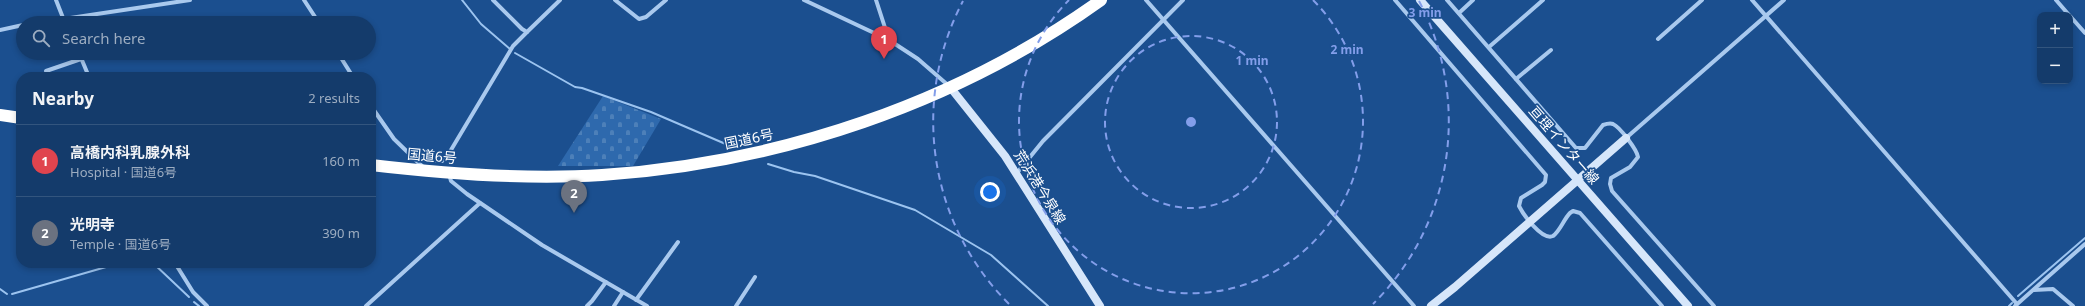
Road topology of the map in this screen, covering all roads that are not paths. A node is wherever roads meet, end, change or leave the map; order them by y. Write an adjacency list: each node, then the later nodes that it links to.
1 (56, 0): 24 (street)
2 (190, 0): 25 (street)
3 (304, 0): 26 (street)
4 (493, 0): 32 (street)
5 (614, 0): 6 (street)
6 (666, 0)
7 (804, 0): 35 (street)
8 (876, 0): 35 (street)
9 (1101, 0): 45 (highway, 国道6号)
10 (1146, 0): 29 (street)
11 (1183, 0): 29 (street)
12 (1395, 0): 57 (street)
13 (1420, 0): 55 (main road, 亘理インター線)
14 (1448, 0): 23 (street)
15 (1473, 0): 23 (street)
16 (1543, 0): 36 (street)
17 (1702, 0): 34 (street)
18 (1752, 0): 27 (street)
19 (1784, 0): 27 (street)
20 (2056, 0): 22 (street)
21 (557, 1): 32 (street)
22 (2067, 12)
23 (1459, 13): 36 (street)
24 (62, 16)
25 (94, 16)
26 (314, 16)
27 (1766, 16): 49 (street); 66 (street)
28 (2073, 19): 33 (street)
29 (1163, 20): 54 (street); 74 (street)
30 (16, 27): 31 (street)
31 (0, 30)
32 (527, 32): 50 (street)
33 (2085, 33)
34 (1658, 38)
35 (889, 40): 45 (street)
36 (1489, 47): 44 (street)
37 (1551, 50): 44 (street)
38 (79, 60): 41 (street)
39 (82, 60): 42 (street)
40 (342, 60): 43 (street)
41 (46, 71)
42 (87, 72)
43 (350, 72)
44 (1516, 79): 49 (street)
45 (950, 87): 53 (highway, 国道6号); 54 (main road, 荒浜港今泉線)
46 (376, 113): 50 (street)
47 (0, 115): 48 (highway)
48 (16, 117)
49 (1626, 138): 55 (main road); 78 (street)
50 (413, 158): 52 (street)
51 (376, 166): 52 (highway, 国道6号)
52 (427, 171): 53 (highway, 国道6号)
53 (449, 173): 56 (street)
54 (1017, 173): 73 (main road, 荒浜港今泉線)
55 (1577, 180): 57 (main road); 77 (main road, 亘理インター線)
56 (480, 203): 62 (street); 68 (street)
57 (1530, 222): 75 (main road); 76 (street)
58 (678, 242): 65 (street)
59 (2085, 244): 63 (street)
60 (178, 268): 67 (street)
61 (755, 277): 72 (street)
62 (606, 282): 64 (street); 69 (street)
63 (2033, 290): 66 (street); 79 (street)
64 (623, 292): 65 (street); 70 (street)
65 (636, 300): 71 (street)
66 (2016, 305)
67 (207, 306)
68 (366, 306)
69 (587, 306)
70 (614, 306)
71 (647, 306)
72 (736, 306)
73 (1100, 306)
74 (1414, 306)
75 (1431, 306)
76 (1662, 306)
77 (1688, 306)
78 (1714, 306)
79 (2073, 306)

